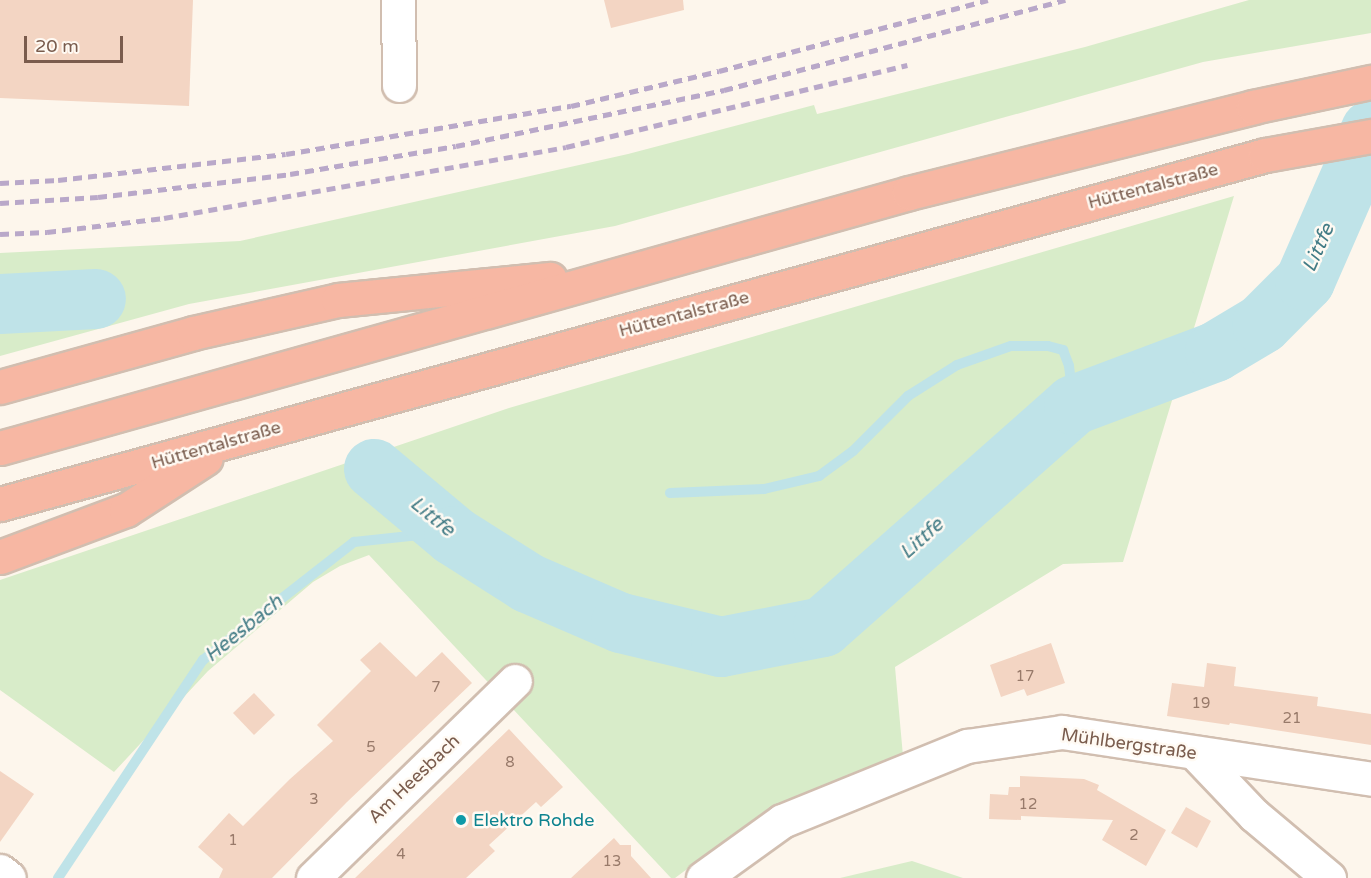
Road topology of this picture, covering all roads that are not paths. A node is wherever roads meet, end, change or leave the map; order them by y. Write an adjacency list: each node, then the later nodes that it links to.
1 (398, 0): 3 (street)
2 (1371, 82): 5 (highway)
3 (399, 85)
4 (1371, 136): 7 (highway, Hüttentalstraße)
5 (635, 270): 6 (highway); 8 (highway)
6 (0, 387)
7 (232, 440): 9 (highway, Hüttentalstraße); 10 (highway)
8 (0, 448)
9 (0, 504)
10 (0, 556)
11 (515, 681): 16 (street, Am Heesbach)
12 (1195, 753): 13 (street, Mühlbergstraße); 17 (street, Mühlbergstraße); 18 (street)
13 (1371, 779)
14 (0, 871): 15 (street)
15 (9, 878)
16 (313, 878)
17 (703, 878)
18 (1329, 878)

